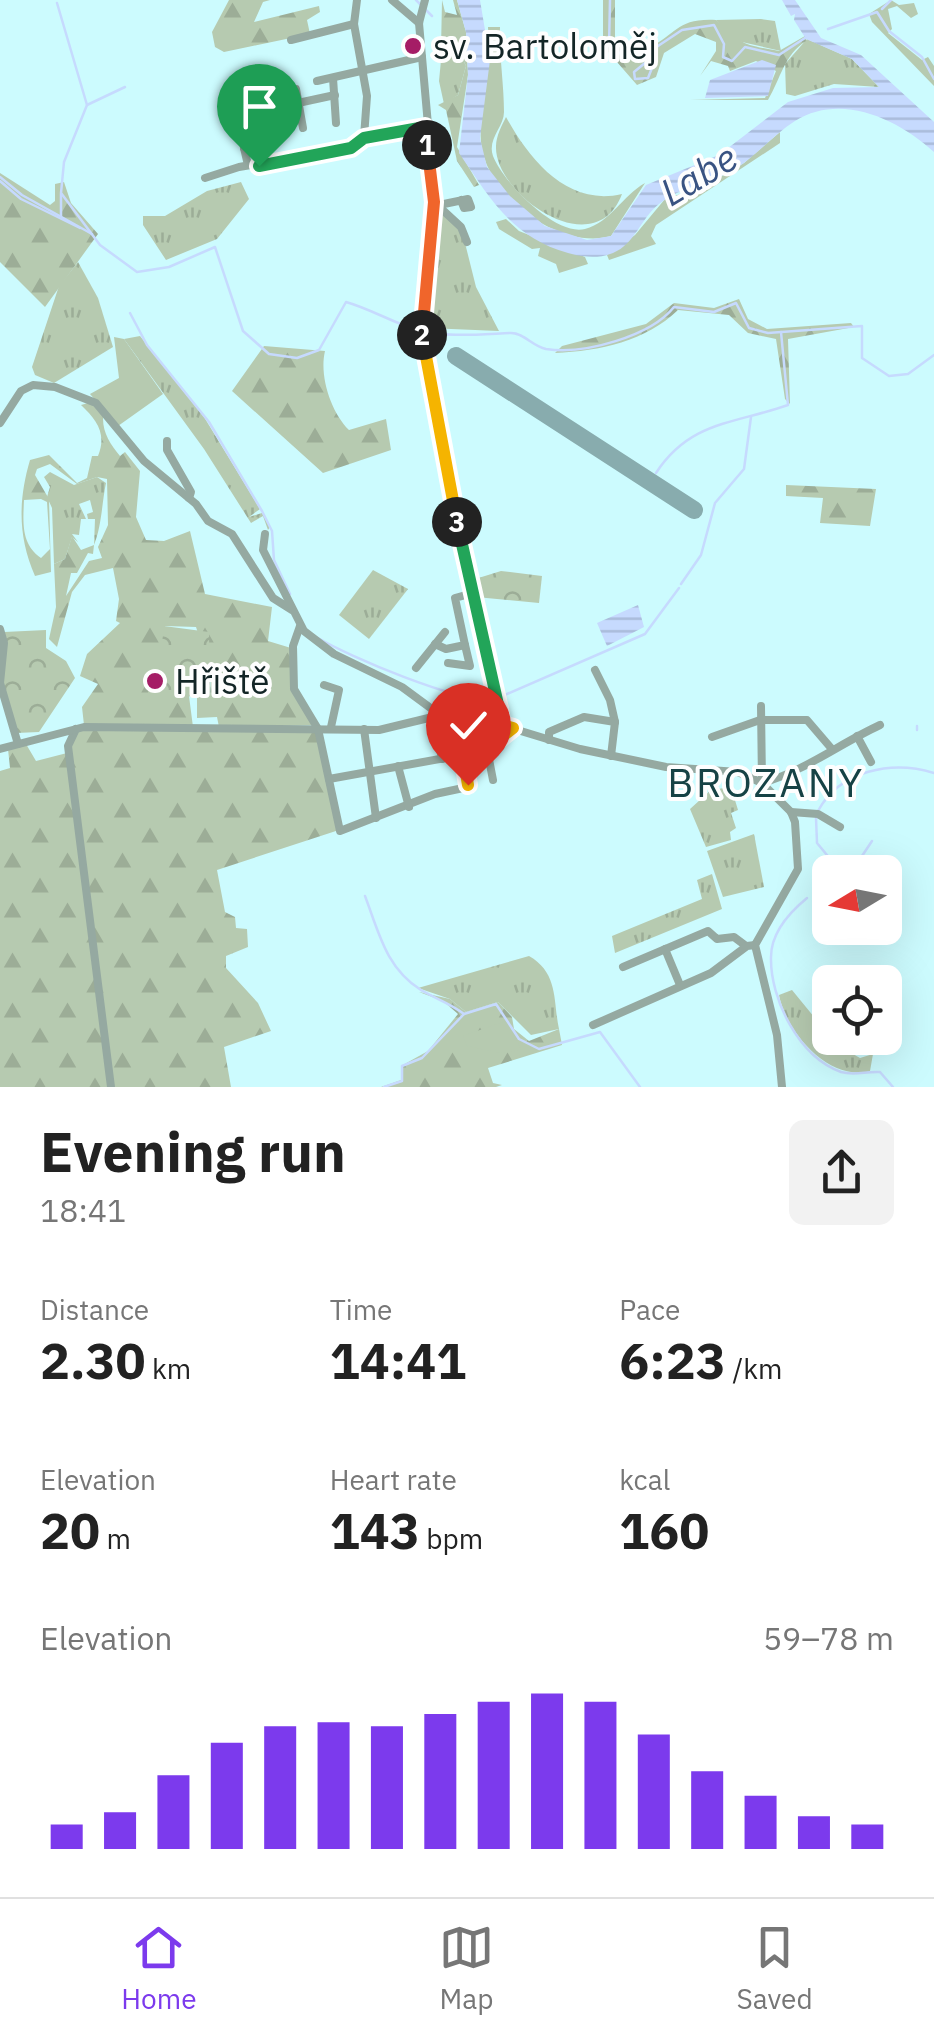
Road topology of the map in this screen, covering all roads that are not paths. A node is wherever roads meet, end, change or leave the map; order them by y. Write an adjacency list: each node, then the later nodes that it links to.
1 (356, 0): 5 (street)
2 (392, 0): 4 (street)
3 (423, 4): 4 (street)
4 (419, 22): 7 (street)
5 (354, 24): 6 (street); 8 (street)
6 (291, 40)
7 (422, 57): 8 (street); 18 (street)
8 (363, 72): 9 (street); 19 (street)
9 (333, 78): 10 (street); 12 (street)
10 (317, 81)
11 (296, 89): 15 (street)
12 (335, 95): 15 (street); 16 (street)
13 (238, 102): 20 (street)
14 (265, 103): 20 (street)
15 (298, 103): 17 (street)
16 (336, 123)
17 (303, 128)
18 (426, 128): 19 (street); 24 (street)
19 (364, 138): 21 (street)
20 (244, 148): 21 (street)
21 (248, 165): 22 (street)
22 (206, 178)
23 (462, 200): 24 (street)
24 (436, 204): 25 (street); 30 (street)
25 (467, 242)
26 (0, 423): 28 (street)
27 (167, 441): 28 (street)
28 (189, 498): 31 (street)
29 (265, 534): 31 (street)
30 (473, 593): 36 (street); 45 (street)
31 (292, 610): 32 (street)
32 (300, 626): 42 (street); 46 (street)
33 (0, 630): 56 (street)
34 (445, 632): 35 (street)
35 (435, 644): 36 (street); 38 (street)
36 (465, 645): 37 (street)
37 (448, 663)
38 (416, 668)
39 (595, 670): 44 (street)
40 (324, 685): 48 (street)
41 (761, 706): 43 (street)
42 (437, 716): 45 (street); 51 (street); 63 (street)
43 (761, 720): 53 (street); 58 (street); 69 (street)
44 (615, 722): 55 (street); 62 (street)
45 (502, 725): 49 (street)
46 (317, 726): 48 (street); 50 (street); 67 (street)
47 (880, 726): 54 (street)
48 (331, 727): 51 (street)
49 (513, 728): 55 (street); 60 (street)
50 (76, 729): 52 (street); 57 (street)
51 (364, 729): 66 (street)
52 (58, 734): 56 (street); 57 (street)
53 (712, 736)
54 (858, 736): 58 (street); 64 (street)
55 (549, 740): 62 (street)
56 (18, 744): 59 (street)
57 (68, 746): 79 (street)
58 (831, 748): 69 (street)
59 (0, 749)
60 (487, 749): 61 (street); 68 (street)
61 (463, 755): 63 (street); 70 (street)
62 (612, 756): 69 (street)
63 (442, 759): 65 (street)
64 (871, 762)
65 (398, 766): 66 (street); 70 (street)
66 (368, 772): 67 (street); 72 (street)
67 (329, 779): 72 (street)
68 (492, 780)
69 (762, 784): 71 (street)
70 (409, 806): 72 (street)
71 (791, 812): 73 (street); 74 (street)
72 (376, 818)
73 (840, 826)
74 (751, 945): 75 (street); 77 (street); 80 (street)
75 (665, 950): 76 (street); 77 (street)
76 (623, 967)
77 (680, 985): 78 (street)
78 (593, 1024)
79 (111, 1087)
80 (782, 1087)

